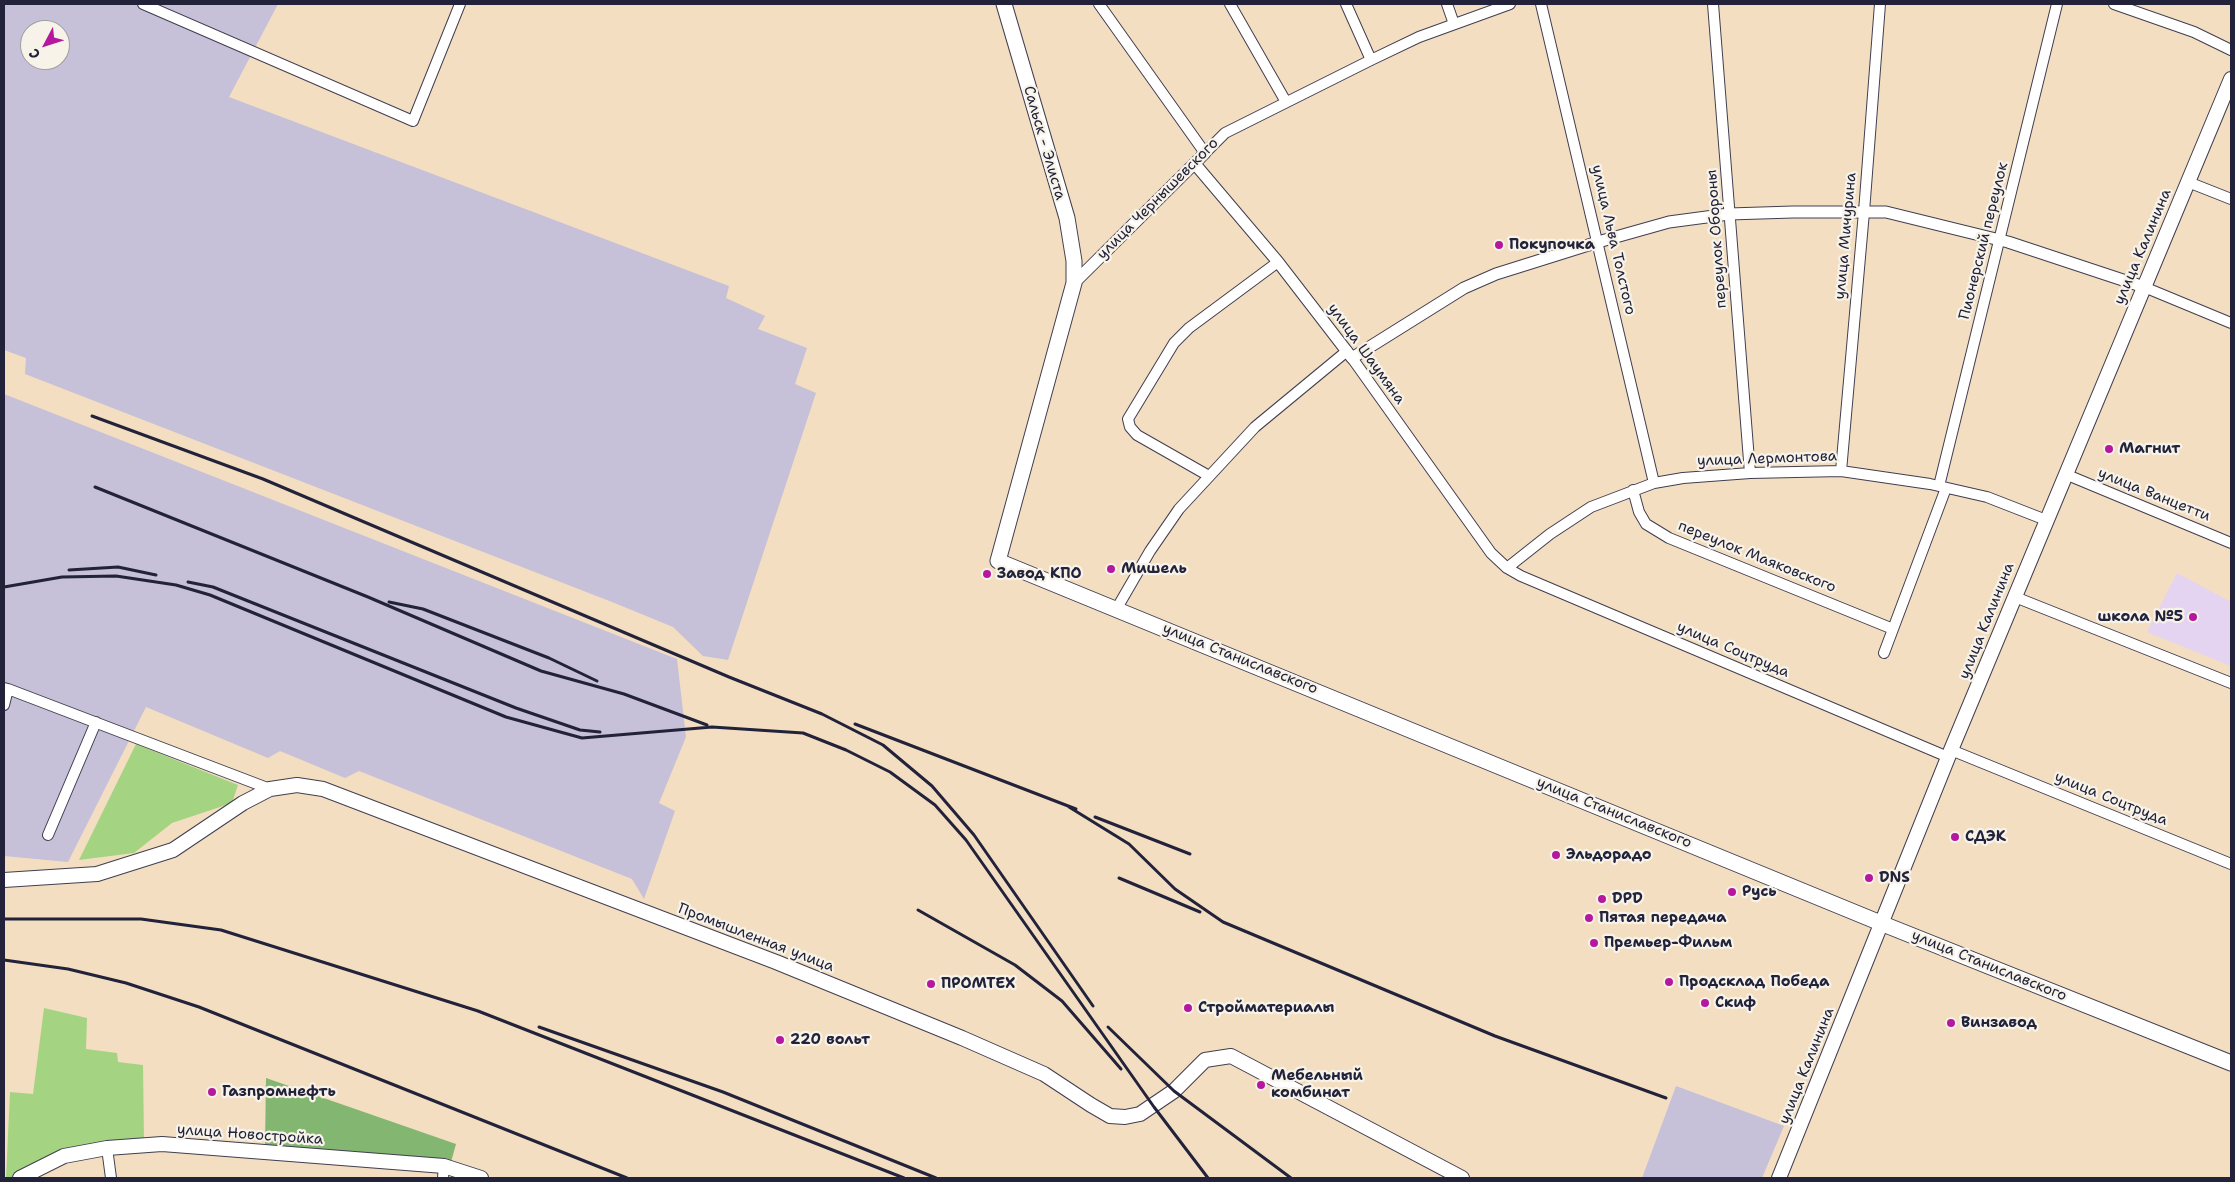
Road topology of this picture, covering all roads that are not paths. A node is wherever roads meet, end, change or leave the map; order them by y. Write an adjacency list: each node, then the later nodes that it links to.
1 (144, 4): 2 (street)
2 (460, 4)
3 (1005, 4): 28 (main road, Сальск - Элиста)
4 (1099, 4): 19 (street)
5 (1230, 4): 18 (street)
6 (1346, 4): 16 (street)
7 (1447, 4): 14 (street)
8 (1510, 4): 14 (street, улица Чернышевского)
9 (1541, 4): 26 (street, улица Льва Толстого)
10 (1713, 4): 24 (street, переулок Обороны)
11 (1880, 4): 23 (street, улица Мичурина)
12 (2057, 4): 25 (street, Пионерский переулок)
13 (2114, 4): 15 (street)
14 (1454, 24): 16 (street, улица Чернышевского)
15 (2231, 50)
16 (1371, 60): 18 (street, улица Чернышевского)
17 (2231, 79): 21 (main road, улица Калинина)
18 (1286, 102): 19 (street, улица Чернышевского)
19 (1204, 153): 20 (street, улица Чернышевского)
20 (1195, 164): 27 (street, улица Шаумяна); 28 (street, улица Чернышевского)
21 (2188, 182): 22 (street); 29 (main road, улица Калинина)
22 (2231, 199)
23 (1864, 212): 24 (street); 25 (street); 32 (street, улица Мичурина)
24 (1730, 214): 26 (street); 33 (street, переулок Обороны)
25 (2000, 240): 29 (street); 37 (street, Пионерский переулок)
26 (1598, 242): 31 (street); 36 (street, улица Льва Толстого)
27 (1278, 262): 31 (street, улица Шаумяна); 35 (street)
28 (1074, 283): 43 (main road, улица Станиславского)
29 (2144, 287): 30 (street); 34 (main road, улица Калинина)
30 (2231, 323)
31 (1350, 354): 35 (street); 41 (street, улица Шаумяна)
32 (1840, 471): 33 (street, улица Лермонтова); 37 (street, улица Лермонтова)
33 (1750, 473): 36 (street, улица Лермонтова)
34 (2065, 474): 39 (main road, улица Калинина); 40 (street, улица Ванцетти)
35 (1209, 476): 43 (street)
36 (1654, 483): 38 (street, улица Лермонтова)
37 (1942, 487): 39 (street, улица Лермонтова); 44 (street)
38 (1633, 490): 41 (street, улица Лермонтова); 44 (street, переулок Маяковского)
39 (2046, 520): 42 (main road, улица Калинина)
40 (2231, 543)
41 (1506, 568): 50 (street, улица Соцтруда)
42 (2014, 596): 46 (street); 50 (main road, улица Калинина)
43 (1117, 608): 55 (main road, улица Станиславского)
44 (1893, 629): 45 (street)
45 (1884, 653)
46 (2231, 683)
47 (6, 689): 48 (street); 49 (street)
48 (4, 705)
49 (96, 722): 51 (street); 52 (street)
50 (1950, 754): 53 (street, улица Соцтруда); 55 (main road, улица Калинина)
51 (270, 788): 54 (main road, Промышленная улица); 62 (main road, Промышленная улица)
52 (48, 835)
53 (2231, 864)
54 (4, 880)
55 (1883, 924): 56 (main road, улица Станиславского); 63 (main road, улица Калинина)
56 (2231, 1063)
57 (107, 1148): 58 (main road, улица Новостройка); 59 (main road, улица Новостройка); 60 (street)
58 (444, 1172): 61 (main road, улица Новостройка)
59 (20, 1178)
60 (111, 1178)
61 (481, 1178)
62 (1462, 1178)
63 (1779, 1178)

